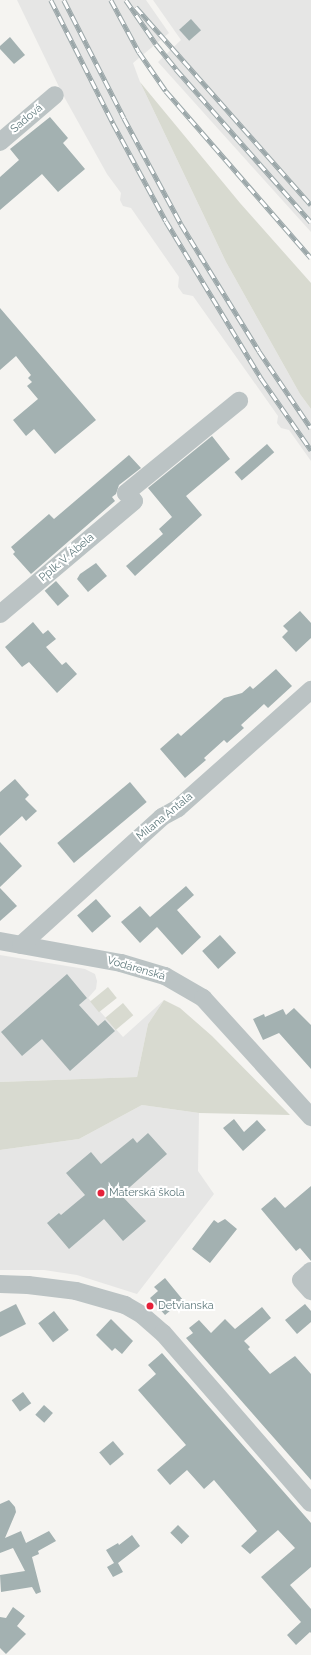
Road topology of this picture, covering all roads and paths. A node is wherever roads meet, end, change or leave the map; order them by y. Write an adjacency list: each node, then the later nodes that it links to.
1 (55, 96): 2 (street, Sadová)
2 (0, 142)
3 (239, 401): 4 (street, Pplk. V. Ábela)
4 (0, 614)
5 (311, 690): 7 (street, Milana Antala)
6 (0, 941): 7 (street, Vodárenská)
7 (21, 945): 8 (street, Vodárenská)
8 (311, 1117)
9 (311, 1271): 11 (street)
10 (0, 1284): 12 (street)
11 (311, 1291)
12 (311, 1503)

